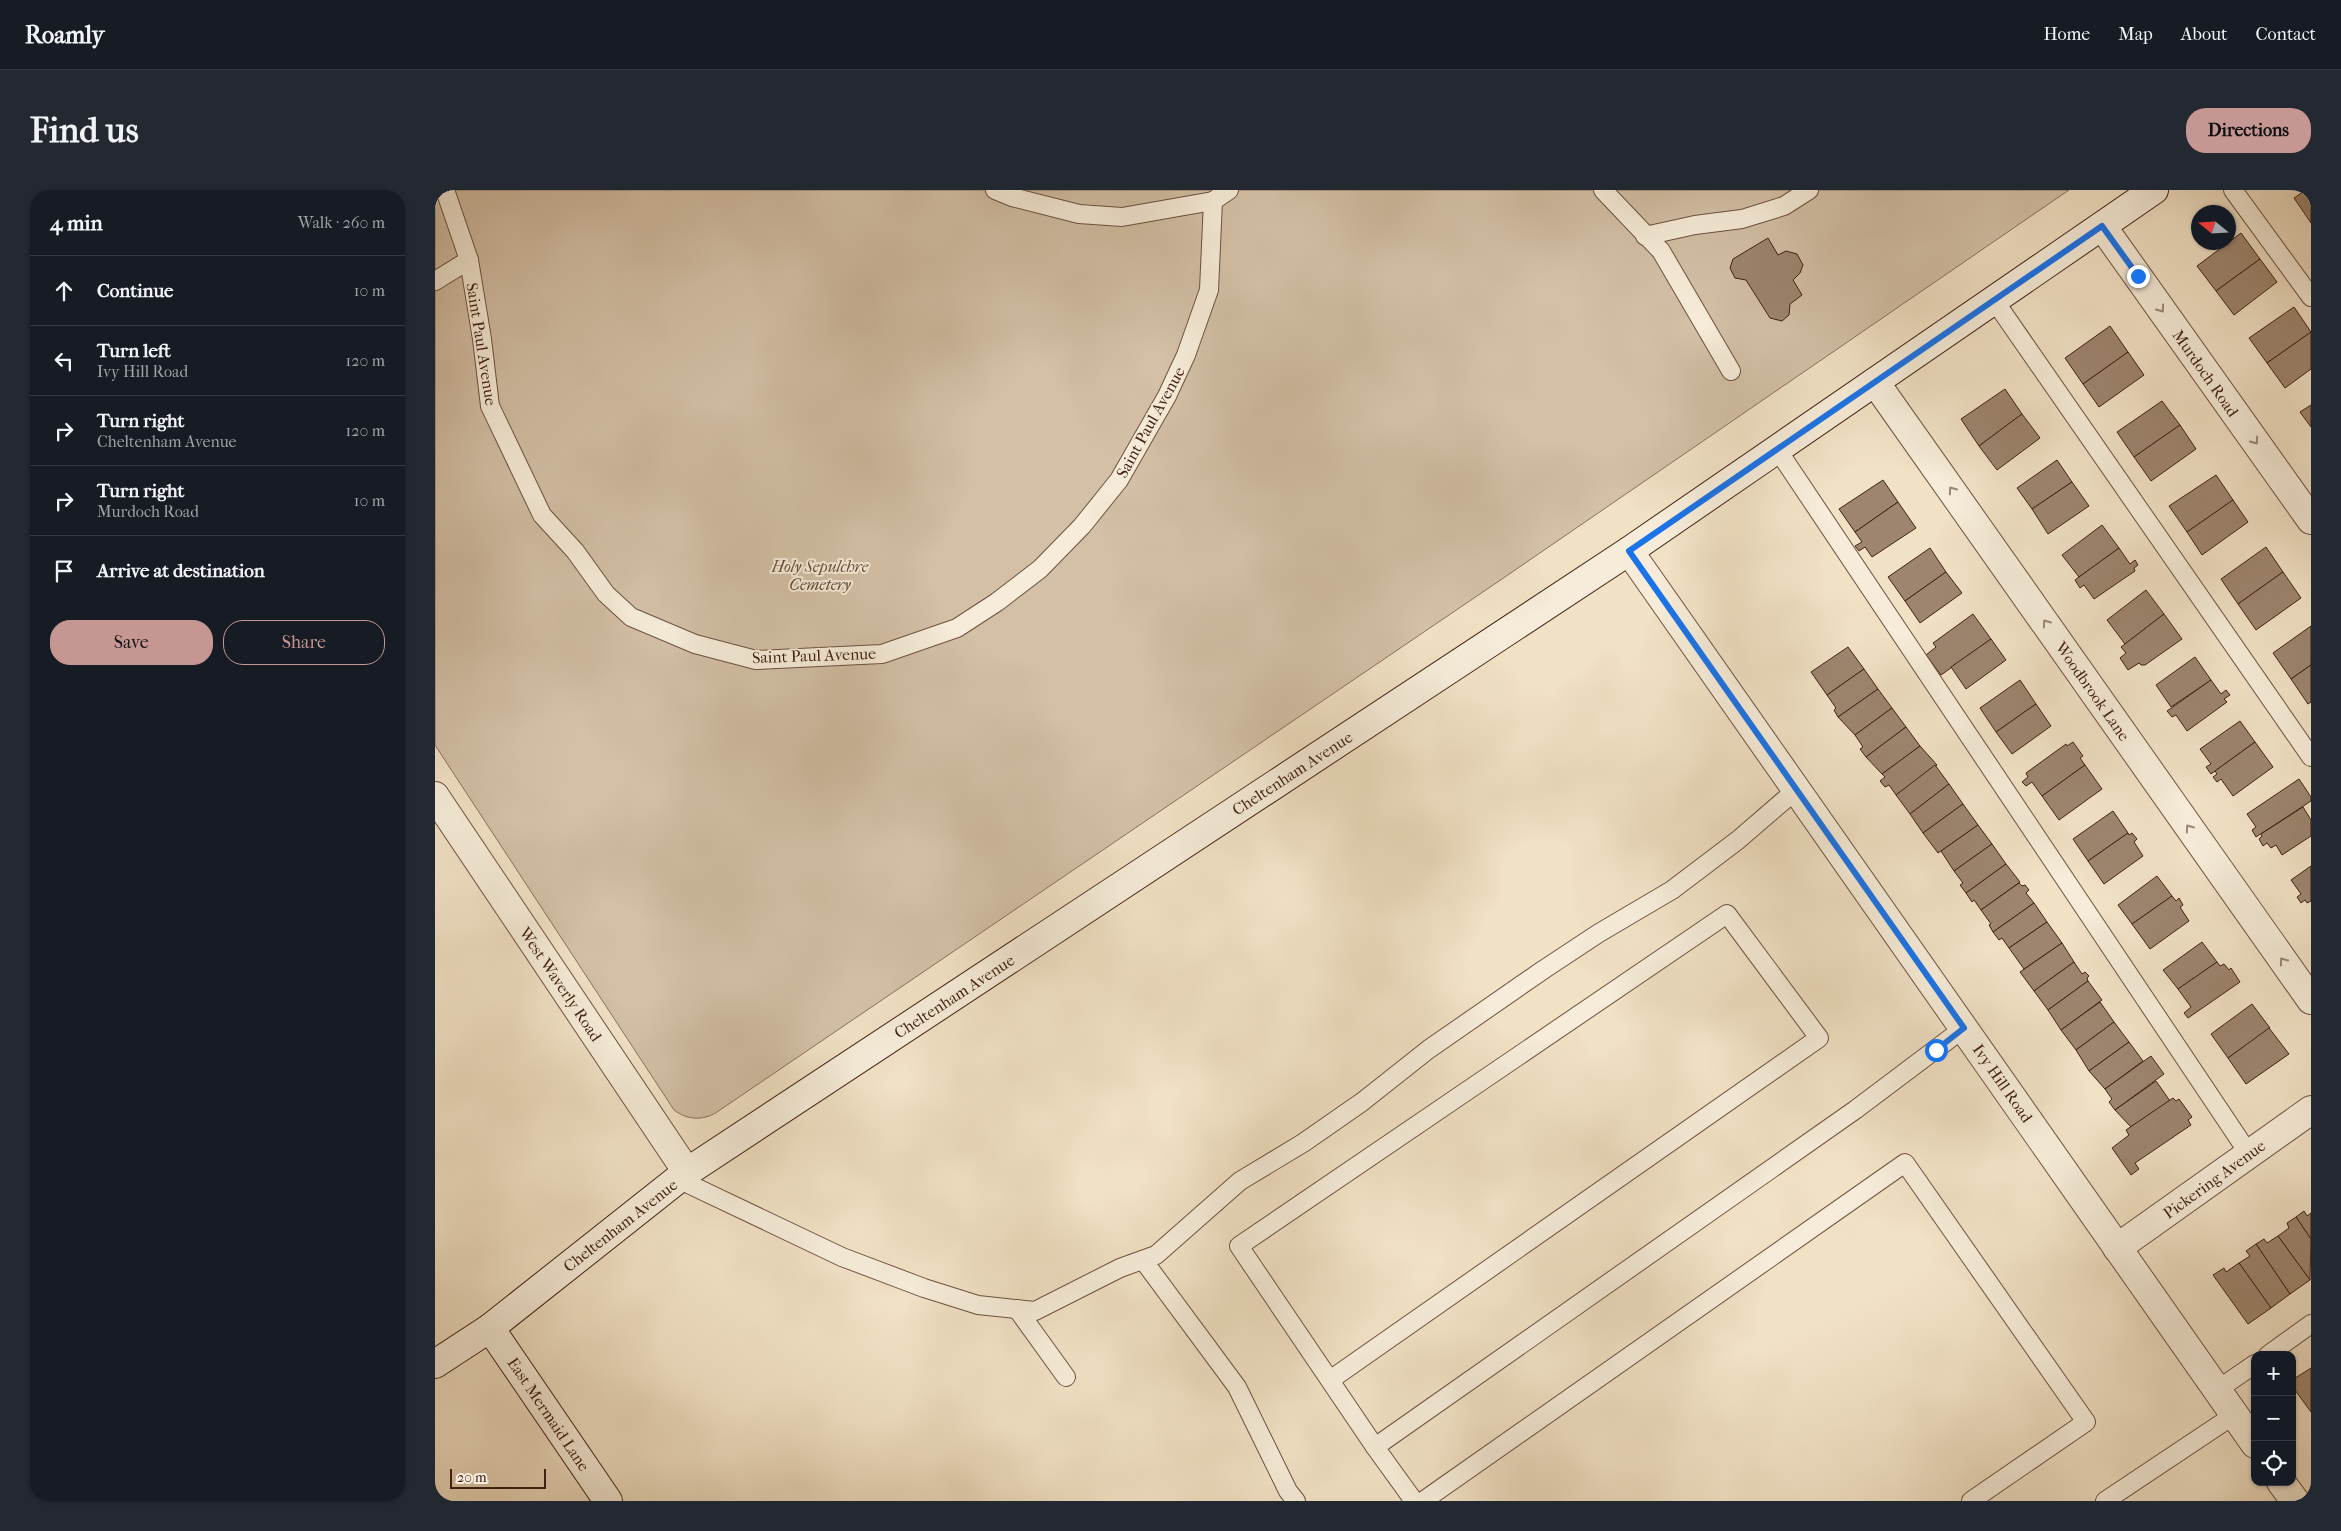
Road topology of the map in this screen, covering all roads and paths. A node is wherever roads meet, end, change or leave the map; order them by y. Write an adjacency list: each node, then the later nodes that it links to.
1 (445, 190): 11 (lane, Saint Paul Avenue)
2 (995, 190): 8 (lane)
3 (1229, 190): 8 (lane)
4 (1603, 190): 10 (lane)
5 (1809, 190): 10 (lane)
6 (2154, 190): 9 (street, Cheltenham Avenue)
7 (2233, 190): 13 (lane)
8 (1213, 201): 11 (lane, Saint Paul Avenue)
9 (2102, 226): 14 (street, Cheltenham Avenue); 18 (street, Murdoch Road, one-way to 18)
10 (1645, 236): 15 (lane)
11 (469, 260): 12 (lane)
12 (435, 281)
13 (2311, 297)
14 (1994, 300): 16 (street, Cheltenham Avenue); 20 (lane)
15 (1731, 371)
16 (1875, 382): 17 (street, Cheltenham Avenue); 23 (street, Woodbrook Lane, one-way to 16)
17 (1777, 449): 19 (street, Cheltenham Avenue); 26 (lane)
18 (2311, 520)
19 (1629, 551): 21 (street, Ivy Hill Road); 27 (street, Cheltenham Avenue)
20 (2311, 757)
21 (1796, 790): 24 (street, Ivy Hill Road); 29 (lane)
22 (435, 796): 27 (street, West Waverly Road)
23 (2311, 1000)
24 (1964, 1028): 28 (street, Ivy Hill Road); 41 (lane)
25 (2311, 1110): 26 (street, Pickering Avenue)
26 (2249, 1154): 28 (street, Pickering Avenue)
27 (683, 1175): 30 (lane); 32 (street, Cheltenham Avenue)
28 (2117, 1248): 38 (street, Ivy Hill Road)
29 (1143, 1260): 30 (lane); 44 (lane)
30 (1017, 1309): 36 (lane)
31 (2311, 1324): 33 (lane)
32 (490, 1328): 34 (street, Cheltenham Avenue); 43 (street, East Mermaid Lane)
33 (2274, 1351)
34 (435, 1364)
35 (2251, 1367): 38 (lane)
36 (1066, 1377)
37 (1330, 1380): 37 (lane); 41 (lane)
38 (2217, 1390): 39 (street, Ivy Hill Road)
39 (2234, 1415): 40 (street, Ivy Hill Road); 48 (lane)
40 (2253, 1441)
41 (1375, 1447): 45 (lane)
42 (2284, 1486): 49 (street)
43 (608, 1501)
44 (1296, 1501)
45 (1414, 1501)
46 (1423, 1501): 47 (lane)
47 (1971, 1501)
48 (2105, 1501)
49 (2295, 1501)

